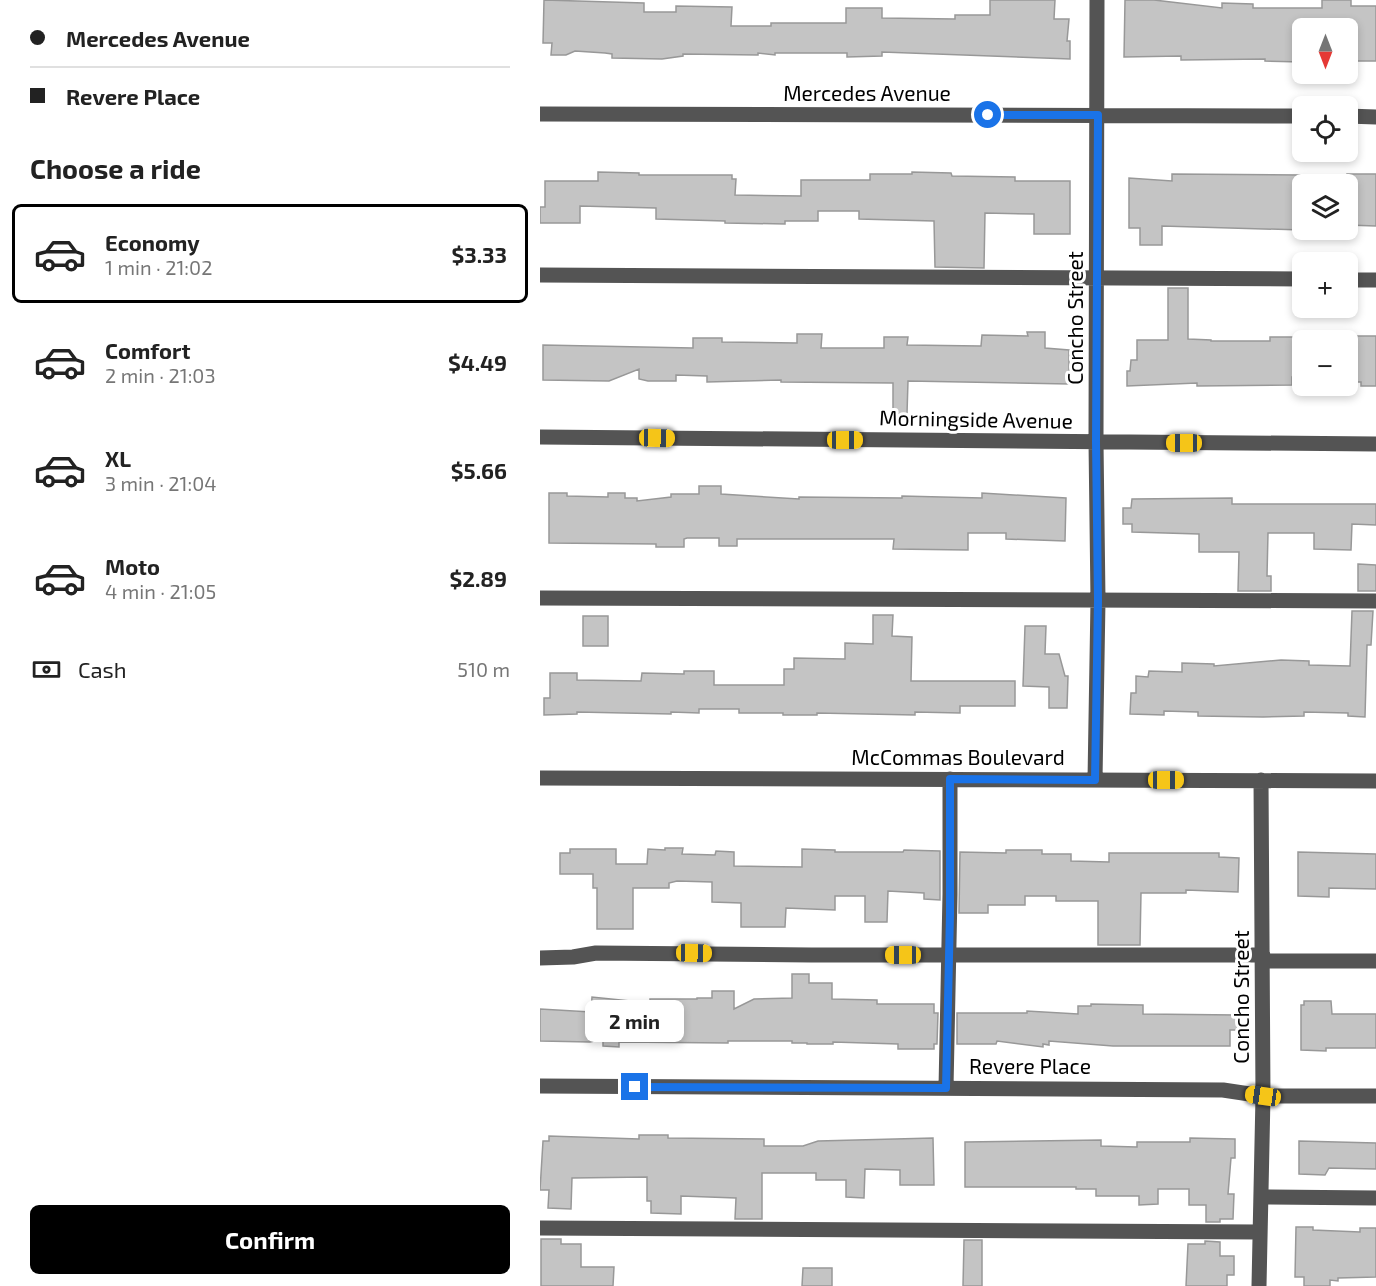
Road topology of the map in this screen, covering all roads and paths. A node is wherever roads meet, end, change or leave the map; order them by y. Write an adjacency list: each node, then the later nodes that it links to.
1 (1098, 0): 3 (street, Concho Street)
2 (540, 114): 3 (street, Mercedes Avenue)
3 (1098, 115): 4 (street, Mercedes Avenue); 8 (street, Concho Street)
4 (1292, 116)
5 (1358, 116): 6 (street)
6 (1376, 117)
7 (540, 275): 8 (street)
8 (1098, 277): 9 (street); 13 (street, Concho Street)
9 (1292, 279)
10 (1358, 280): 11 (street)
11 (1376, 280)
12 (540, 438): 13 (street, Morningside Avenue)
13 (1096, 442): 14 (street, Morningside Avenue); 16 (street, Concho Street)
14 (1376, 444)
15 (540, 598): 16 (street)
16 (1098, 600): 17 (street); 20 (street, Concho Street)
17 (1376, 601)
18 (540, 778): 19 (street, McCommas Boulevard)
19 (950, 779): 20 (street, McCommas Boulevard); 23 (street)
20 (1095, 780): 21 (street, McCommas Boulevard)
21 (1261, 780): 22 (street, McCommas Boulevard); 25 (street, Concho Street)
22 (1376, 781)
23 (949, 955): 24 (street); 25 (street); 28 (street)
24 (540, 958)
25 (1263, 958): 26 (street); 29 (street, Concho Street)
26 (1376, 961)
27 (540, 1086): 28 (street, Revere Place)
28 (946, 1088): 29 (street, Revere Place)
29 (1263, 1096): 30 (street, Revere Place); 31 (street, Concho Street)
30 (1376, 1096)
31 (1262, 1197): 32 (street); 34 (street, Concho Street)
32 (1376, 1198)
33 (540, 1228): 34 (street)
34 (1260, 1232): 35 (street, Concho Street)
35 (1259, 1286)

